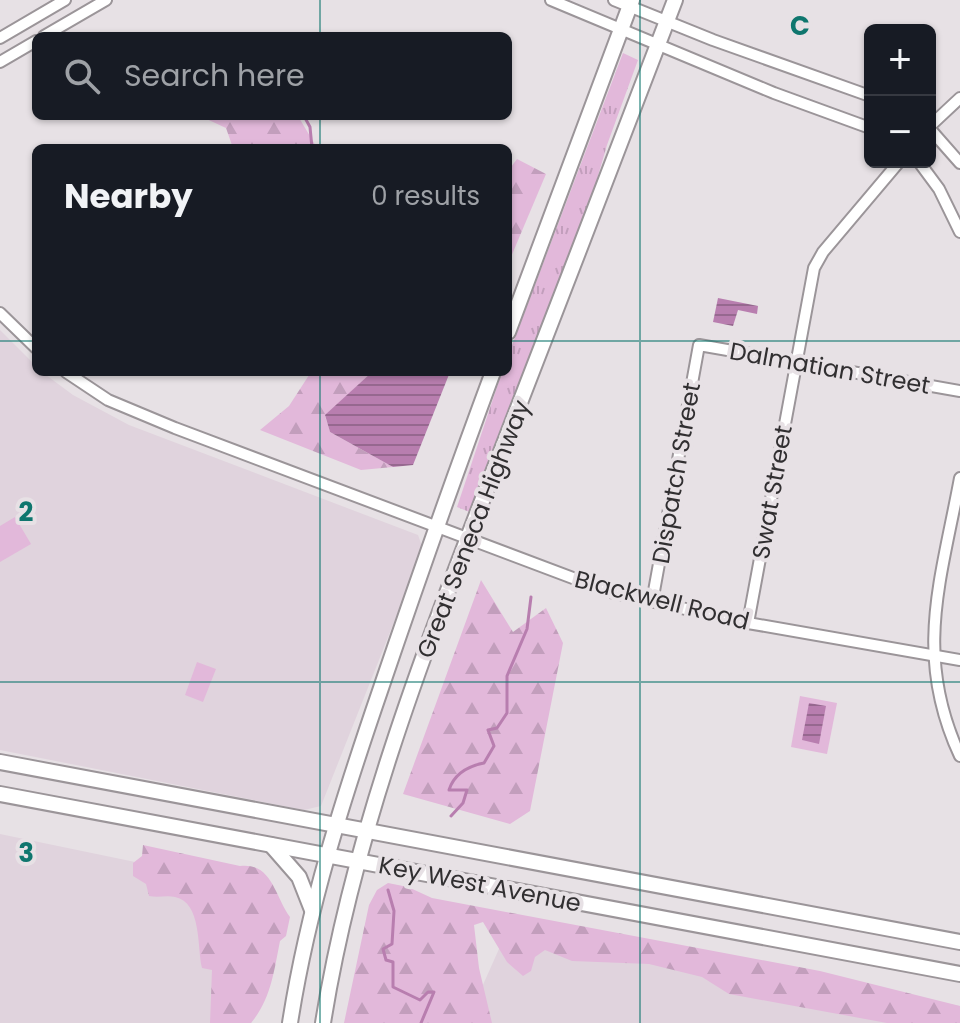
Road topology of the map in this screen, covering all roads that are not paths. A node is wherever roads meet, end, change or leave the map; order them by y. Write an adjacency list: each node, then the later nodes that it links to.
1 (65, 0): 10 (street)
2 (106, 0): 9 (street)
3 (551, 0): 8 (street)
4 (614, 0): 6 (street)
5 (675, 0): 7 (main road, Great Seneca Highway)
6 (630, 3): 7 (street); 8 (main road)
7 (667, 20): 12 (main road, Great Seneca Highway); 14 (street)
8 (620, 29): 12 (street); 24 (main road)
9 (51, 32)
10 (0, 38)
11 (32, 43): 13 (street)
12 (658, 44): 17 (street); 33 (main road, Great Seneca Highway)
13 (0, 62)
14 (864, 94)
15 (960, 98): 16 (street)
16 (936, 122)
17 (864, 126)
18 (936, 135): 19 (street)
19 (960, 163)
20 (894, 168): 27 (street, Swat Street)
21 (923, 168): 22 (street)
22 (960, 232)
23 (0, 313): 25 (street)
24 (512, 321)
25 (32, 344)
26 (699, 345): 27 (street, Dalmatian Street); 34 (street, Dispatch Street)
27 (796, 362): 30 (street, Dalmatian Street); 35 (street, Swat Street)
28 (72, 376): 32 (street, Blackwell Road)
29 (492, 376): 32 (main road, Great Seneca Highway)
30 (960, 391)
31 (960, 478): 36 (street)
32 (436, 527): 33 (street, Blackwell Road); 41 (main road, Great Seneca Highway)
33 (467, 540): 34 (street, Blackwell Road); 42 (main road, Great Seneca Highway)
34 (652, 602): 35 (street, Blackwell Road)
35 (748, 623): 36 (street, Blackwell Road)
36 (932, 656): 37 (street, Blackwell Road); 38 (street)
37 (960, 660)
38 (960, 756)
39 (0, 762): 41 (main road, Key West Avenue)
40 (0, 794): 43 (main road, Key West Avenue)
41 (334, 826): 42 (main road, Key West Avenue); 44 (main road, Great Seneca Highway)
42 (366, 833): 45 (main road, Great Seneca Highway); 47 (main road, Key West Avenue)
43 (271, 844): 44 (main road, Key West Avenue); 46 (main road)
44 (327, 856): 45 (main road, Key West Avenue); 46 (main road, Great Seneca Highway)
45 (358, 862): 48 (main road, Key West Avenue); 50 (main road, Great Seneca Highway)
46 (312, 910): 49 (main road, Great Seneca Highway)
47 (960, 942)
48 (960, 974)
49 (290, 1023)
50 (323, 1023)

